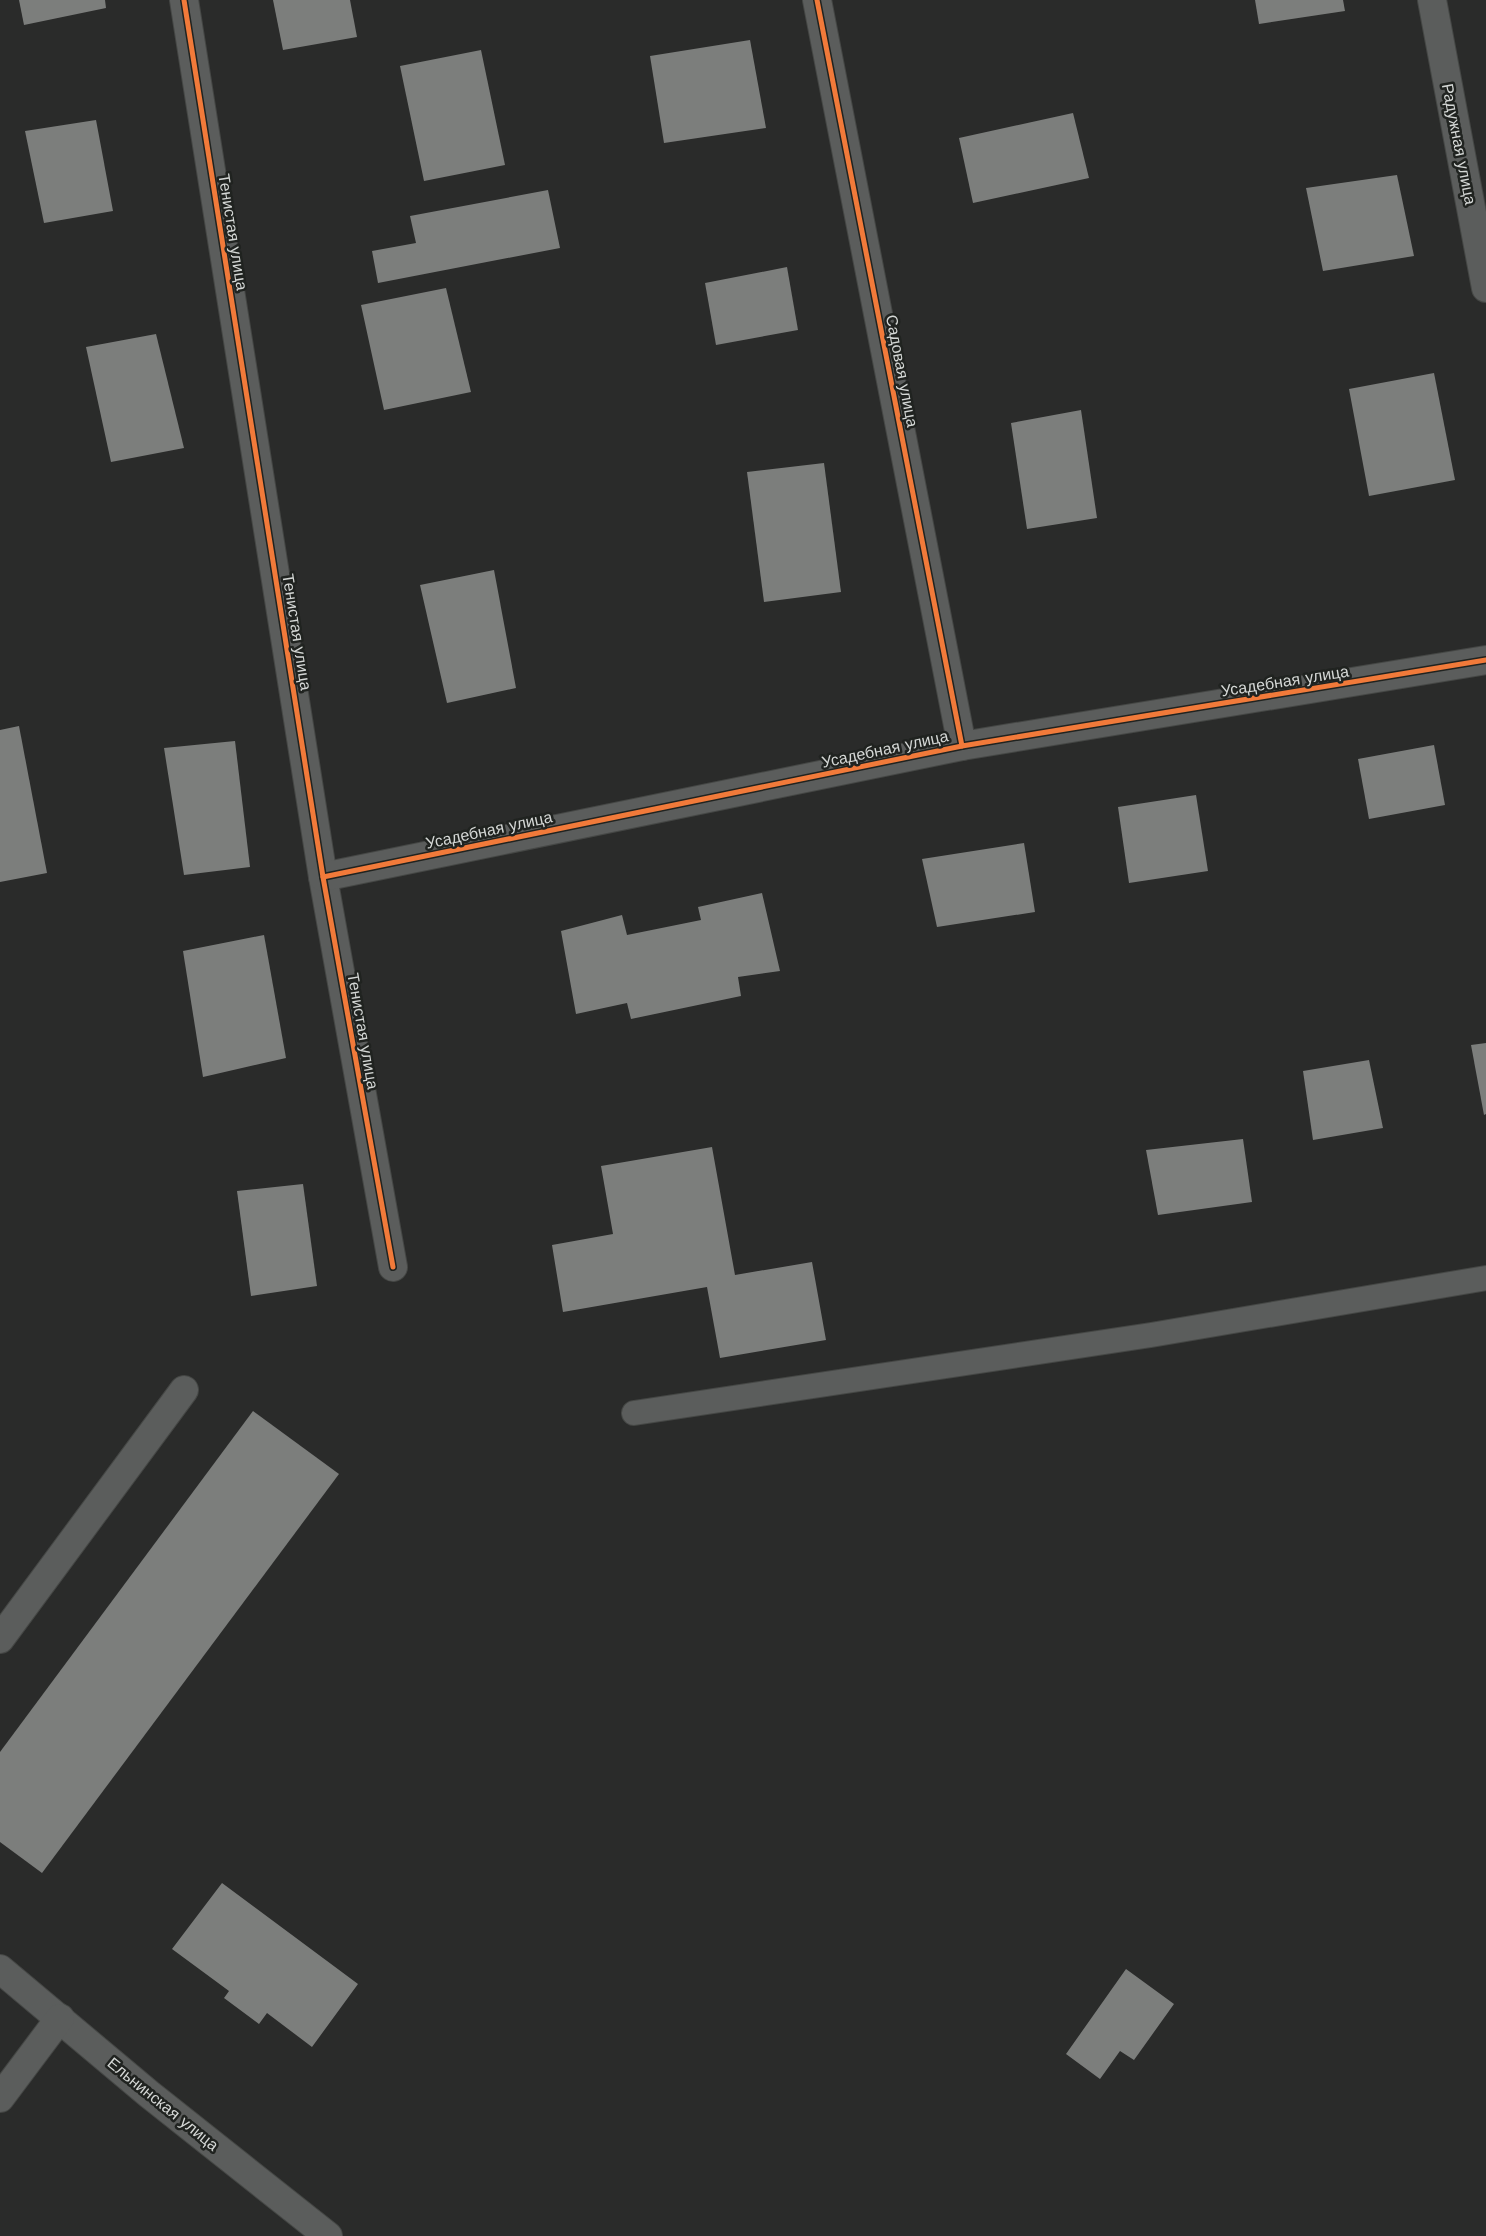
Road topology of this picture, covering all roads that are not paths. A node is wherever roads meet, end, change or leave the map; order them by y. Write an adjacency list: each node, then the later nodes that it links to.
1 (184, 0): 7 (street, Тенистая улица)
2 (817, 0): 6 (street, Садовая улица)
3 (1432, 0): 4 (street, Радужная улица)
4 (1486, 288)
5 (1486, 660): 6 (street, Усадебная улица)
6 (962, 746): 7 (street, Усадебная улица)
7 (323, 877): 8 (street, Тенистая улица)
8 (393, 1267)
9 (1486, 1278): 11 (lane)
10 (184, 1390): 12 (street)
11 (634, 1413)
12 (0, 1639)
13 (0, 1969): 14 (street, Ельнинская улица)
14 (60, 2018): 15 (street); 16 (street, Ельнинская улица)
15 (0, 2098)
16 (328, 2236)

